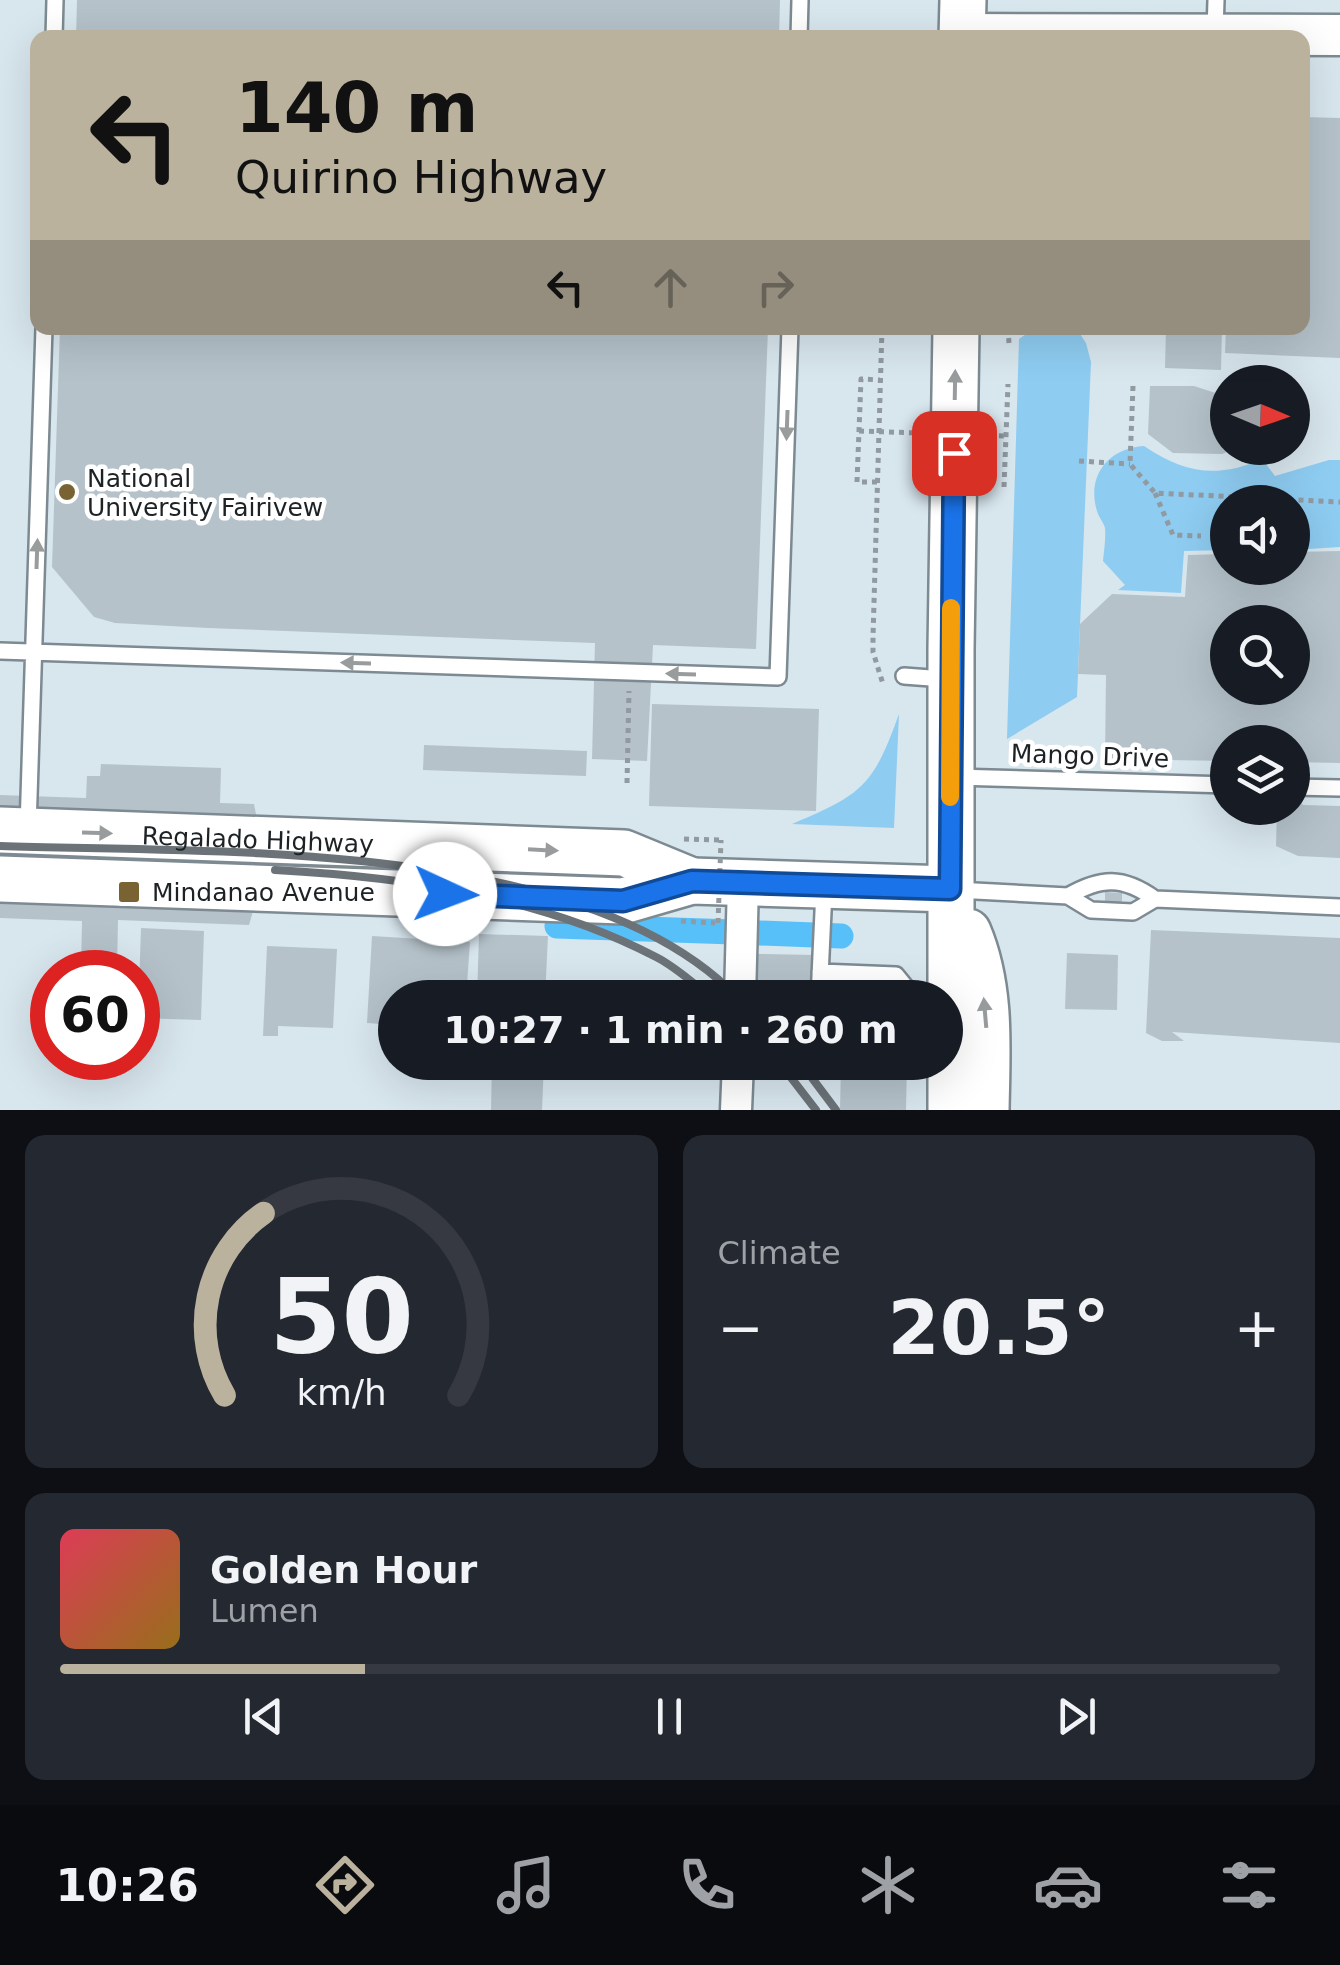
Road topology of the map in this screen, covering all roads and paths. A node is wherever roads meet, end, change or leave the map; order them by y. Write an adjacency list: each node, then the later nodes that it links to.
1 (55, 0): 5 (lane)
2 (800, 0): 6 (lane)
3 (1215, 17): 4 (main road); 7 (main road)
4 (962, 24)
5 (54, 30)
6 (799, 30)
7 (1305, 30)
8 (1310, 31): 9 (main road)
9 (1340, 35)
10 (44, 335): 29 (lane, one-way to 10)
11 (790, 335): 30 (lane, one-way to 30)
12 (882, 335): 16 (path)
13 (956, 335): 32 (main road, one-way to 13)
14 (1008, 335): 15 (path)
15 (1009, 343)
16 (880, 380): 19 (path); 23 (path)
17 (1008, 384): 20 (path)
18 (1133, 386): 22 (path)
19 (859, 431): 20 (path, bridge); 23 (path)
20 (1006, 436): 24 (path)
21 (1079, 462): 22 (path)
22 (1130, 464): 25 (path)
23 (877, 482): 33 (path)
24 (1004, 487)
25 (1155, 493): 26 (path); 27 (path)
26 (1340, 502)
27 (1201, 536)
28 (0, 650): 29 (lane)
29 (34, 652): 30 (lane, one-way to 29); 39 (lane)
30 (630, 672): 35 (path)
31 (904, 676): 32 (lane)
32 (951, 679): 34 (main road)
33 (883, 684)
34 (951, 777): 36 (lane, Mango Drive); 44 (main road)
35 (627, 783)
36 (1210, 784)
37 (1310, 787): 38 (lane)
38 (1340, 788)
39 (14, 830): 47 (main road, Regalado Highway, one-way to 47)
40 (676, 839): 47 (path, bridge)
41 (0, 880): 47 (main road, Regalado Highway)
42 (743, 883): 43 (main road, Regalado Highway); 47 (main road, Regalado Highway); 50 (street)
43 (824, 886): 44 (main road, Regalado Highway); 49 (lane)
44 (950, 889): 45 (lane); 53 (main road); 58 (main road, one-way to 44)
45 (1068, 896): 46 (lane); 46 (lane)
46 (1154, 899): 48 (lane)
47 (682, 901)
48 (1340, 906)
49 (820, 972): 51 (lane); 52 (lane)
50 (740, 980)
51 (820, 980)
52 (899, 980)
53 (949, 980)
54 (737, 1080): 56 (street)
55 (950, 1080): 57 (main road)
56 (736, 1110)
57 (951, 1110)
58 (986, 1110)

